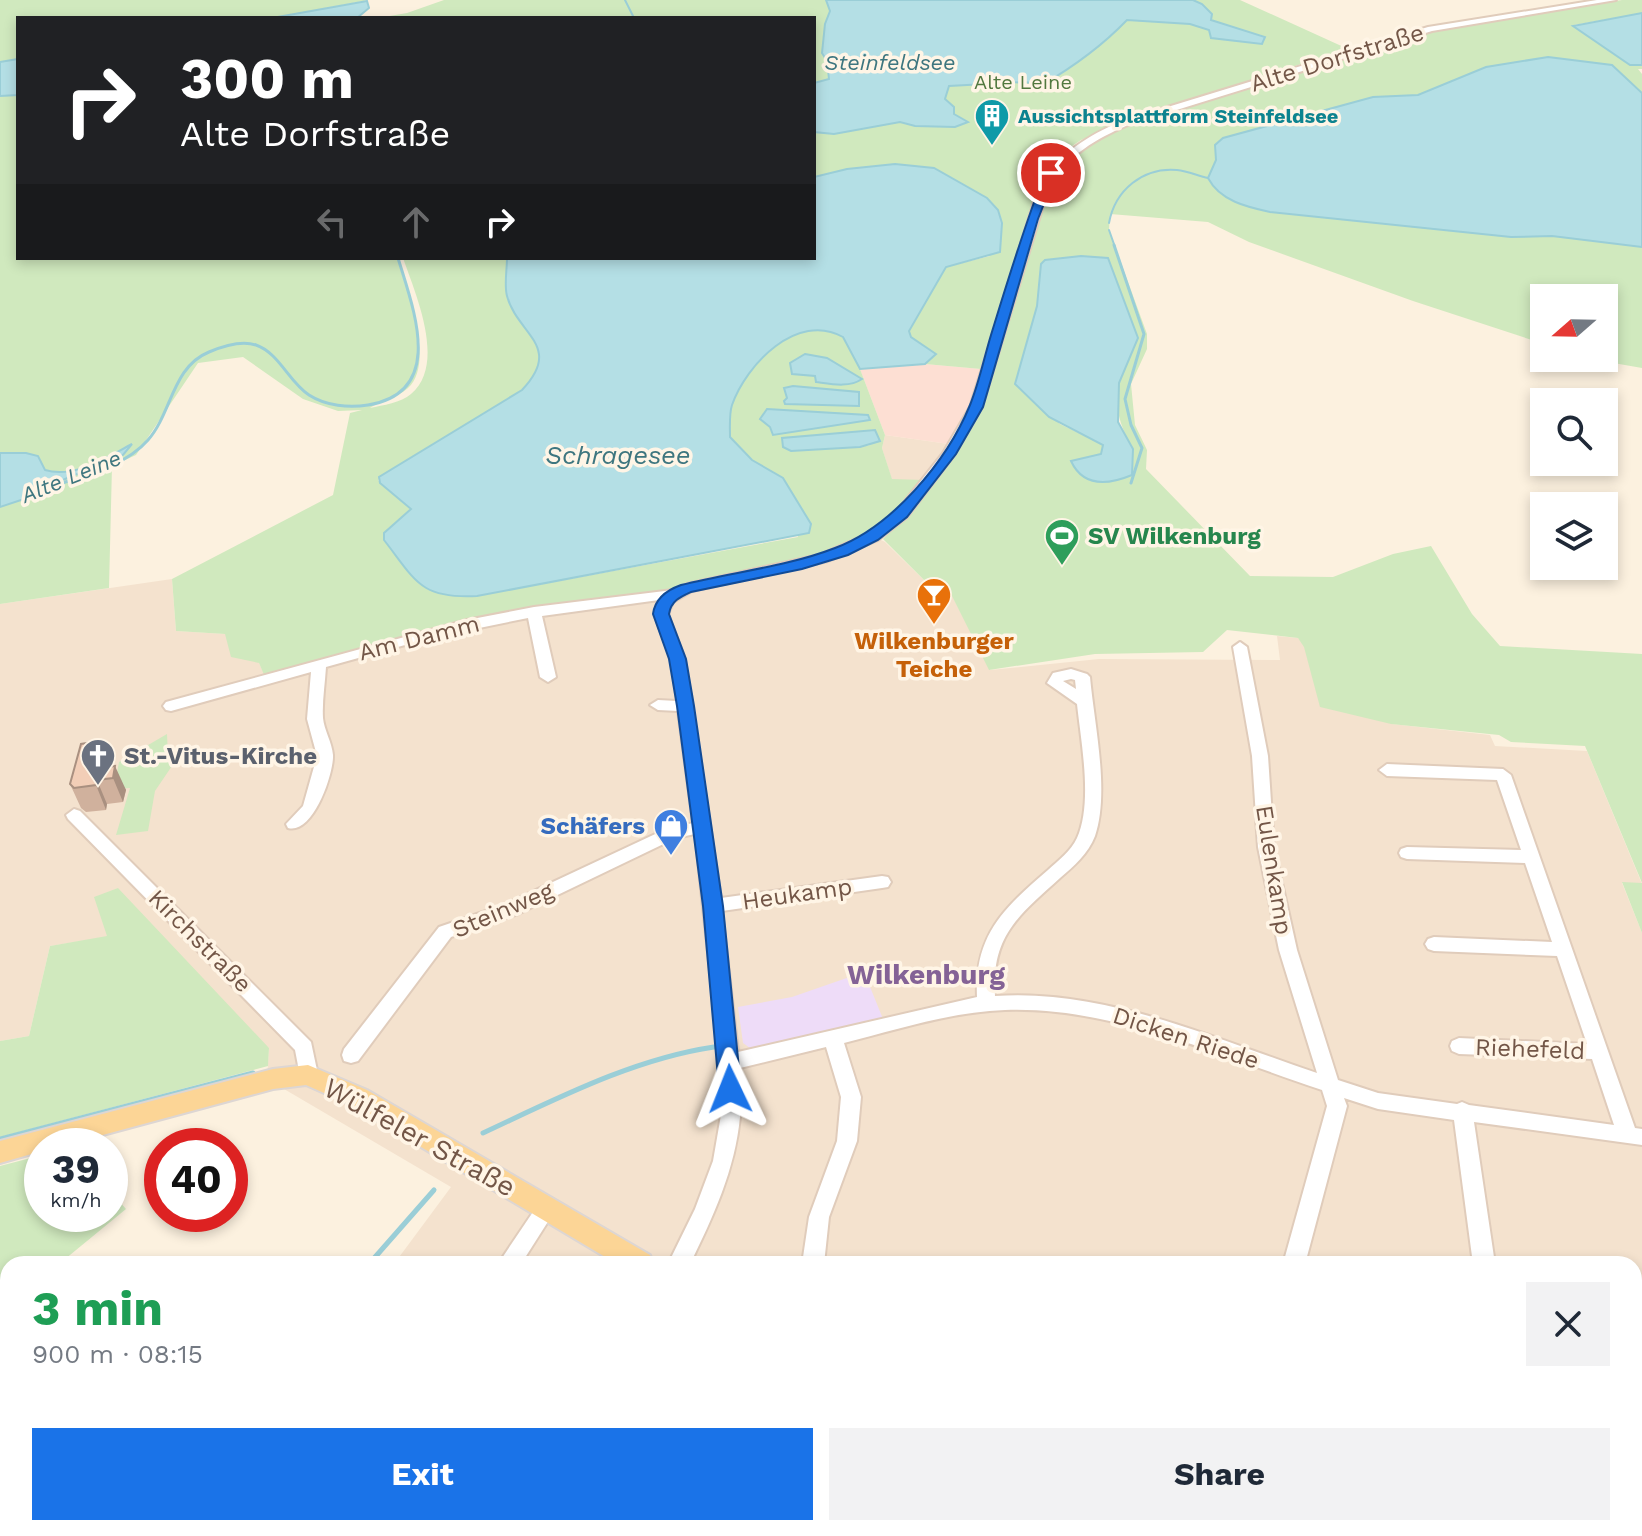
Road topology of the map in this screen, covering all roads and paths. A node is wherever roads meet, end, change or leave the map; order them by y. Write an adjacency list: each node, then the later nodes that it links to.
1 (1612, 0): 2 (street, Alte Dorfstraße)
2 (673, 594): 3 (street, Am Damm); 5 (street)
3 (624, 600): 4 (street, Am Damm); 5 (street)
4 (534, 612): 7 (street, Am Damm); 8 (street)
5 (661, 614): 12 (street)
6 (1240, 647): 30 (street, Eulenkamp)
7 (319, 664): 11 (street, Am Damm); 15 (street)
8 (548, 677)
9 (1085, 702): 23 (street)
10 (658, 705): 12 (street)
11 (171, 706)
12 (685, 706): 16 (street)
13 (1387, 770): 18 (street, Riehefeld)
14 (74, 815): 29 (street, Kirchstraße)
15 (294, 824)
16 (702, 827): 20 (street); 27 (street, Steinweg)
17 (1407, 853): 18 (street)
18 (1531, 857): 22 (street, Riehefeld)
19 (882, 882): 20 (street, Heukamp)
20 (713, 906): 28 (street)
21 (1434, 944): 22 (street)
22 (1564, 949): 26 (street, Riehefeld)
23 (986, 1003): 24 (street, Dicken Riede); 30 (street, Dicken Riede)
24 (833, 1039): 28 (street, Dicken Riede); 38 (street)
25 (1459, 1046): 26 (street, Riehefeld)
26 (1600, 1052): 32 (street, Riehefeld)
27 (351, 1055)
28 (730, 1062): 37 (street)
29 (308, 1075): 33 (main road, Wülfeler Straße); 34 (main road, Wülfeler Straße)
30 (1334, 1087): 31 (street, Dicken Riede); 39 (street)
31 (1462, 1110): 32 (street, Dicken Riede); 40 (street)
32 (1634, 1135)
33 (0, 1152)
34 (546, 1209): 35 (street); 36 (main road, Wülfeler Straße)
35 (514, 1256)
36 (627, 1256)
37 (683, 1256)
38 (814, 1256)
39 (1296, 1256)
40 (1483, 1256)

